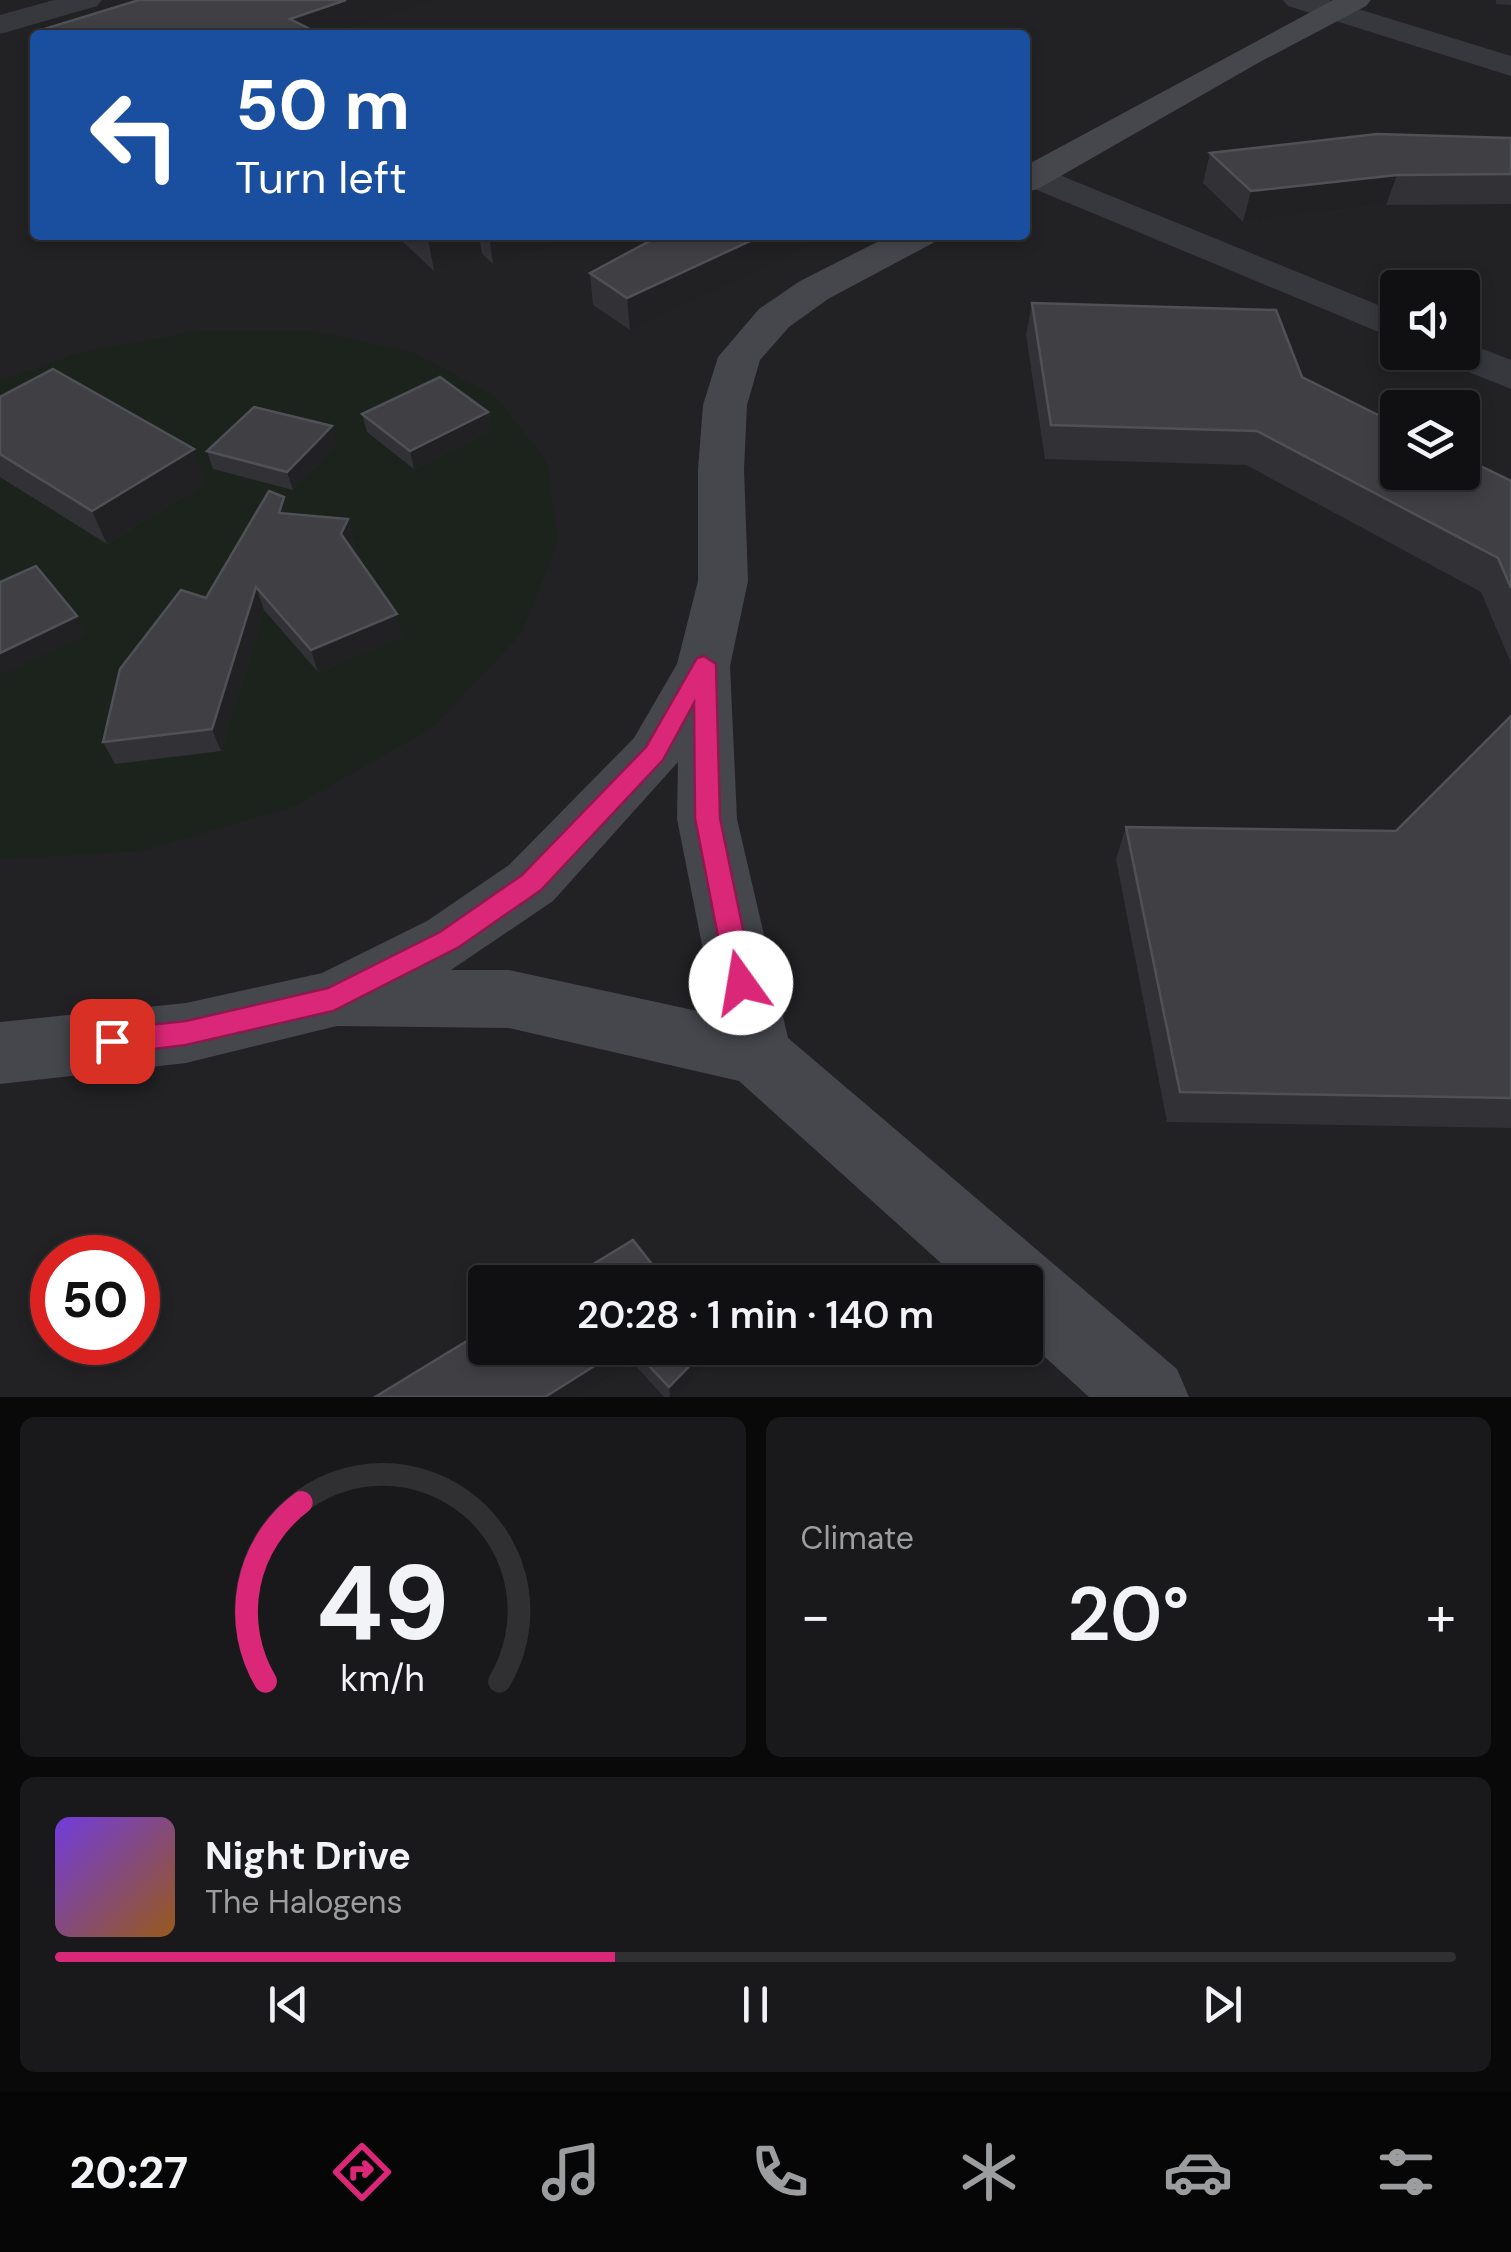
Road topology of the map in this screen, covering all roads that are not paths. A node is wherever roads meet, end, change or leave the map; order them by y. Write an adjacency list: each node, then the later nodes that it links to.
1 (87, 0): 4 (street)
2 (1298, 0): 3 (street)
3 (1345, 6): 5 (street); 6 (main road)
4 (0, 25)
5 (1511, 66)
6 (1030, 178): 8 (street)
7 (910, 240): 11 (main road)
8 (1380, 321)
9 (1480, 362): 10 (street)
10 (1511, 376)
11 (704, 664): 12 (main road); 14 (main road)
12 (333, 999): 13 (main road); 14 (main road)
13 (0, 1054)
14 (758, 1055): 15 (main road)
15 (999, 1265)
16 (1043, 1304): 17 (main road)
17 (1149, 1397)

